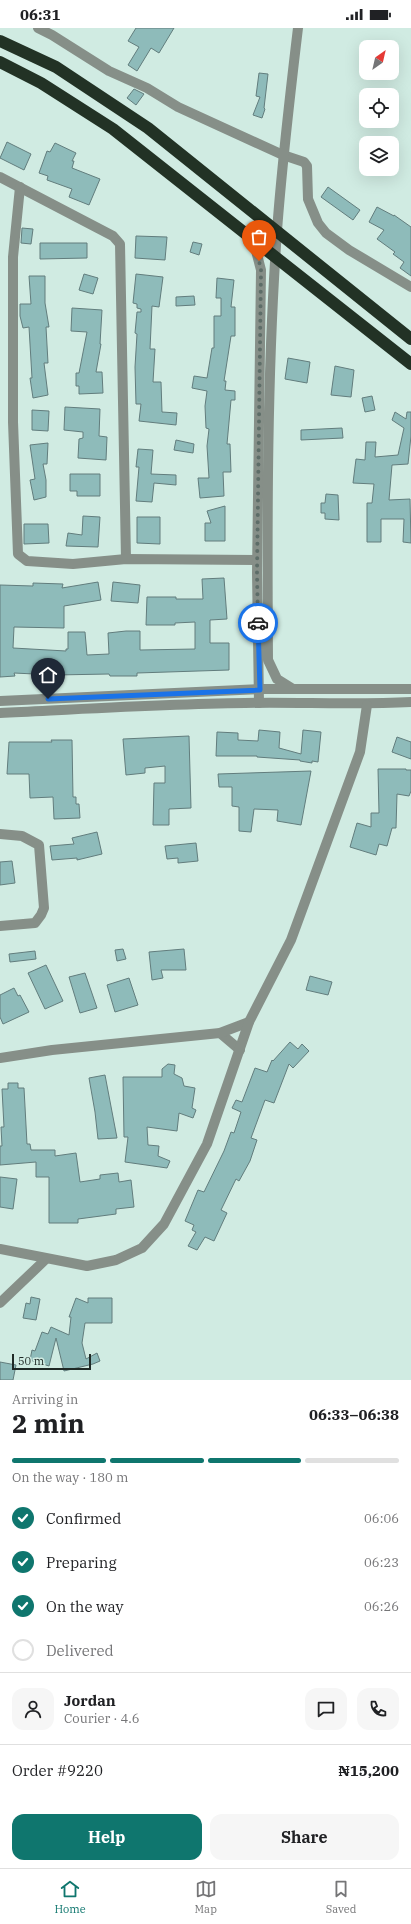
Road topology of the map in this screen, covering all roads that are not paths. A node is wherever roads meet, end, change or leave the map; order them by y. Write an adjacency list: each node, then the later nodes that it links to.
1 (38, 28): 5 (street)
2 (298, 28): 5 (street)
3 (0, 41): 8 (highway)
4 (0, 62): 9 (highway)
5 (283, 155): 8 (street); 11 (street)
6 (0, 177): 7 (street)
7 (20, 187): 14 (street); 14 (street)
8 (277, 231): 10 (street); 12 (highway)
9 (252, 239): 10 (highway); 15 (street)
10 (275, 258): 13 (highway); 16 (street)
11 (411, 287)
12 (411, 339)
13 (411, 364)
14 (126, 559): 15 (street)
15 (257, 560): 18 (street)
16 (293, 689): 17 (street); 18 (street)
17 (411, 689)
18 (260, 690): 19 (street); 21 (street)
19 (0, 700)
20 (411, 702): 22 (street)
21 (259, 703): 22 (street); 23 (street)
22 (367, 704): 26 (street)
23 (0, 713)
24 (0, 834): 25 (street)
25 (0, 926)
26 (249, 1022): 27 (street); 28 (street)
27 (220, 1033): 28 (street); 29 (street)
28 (240, 1050): 31 (street)
29 (0, 1058)
30 (0, 1249): 31 (street)
31 (46, 1259): 32 (street)
32 (0, 1303)

